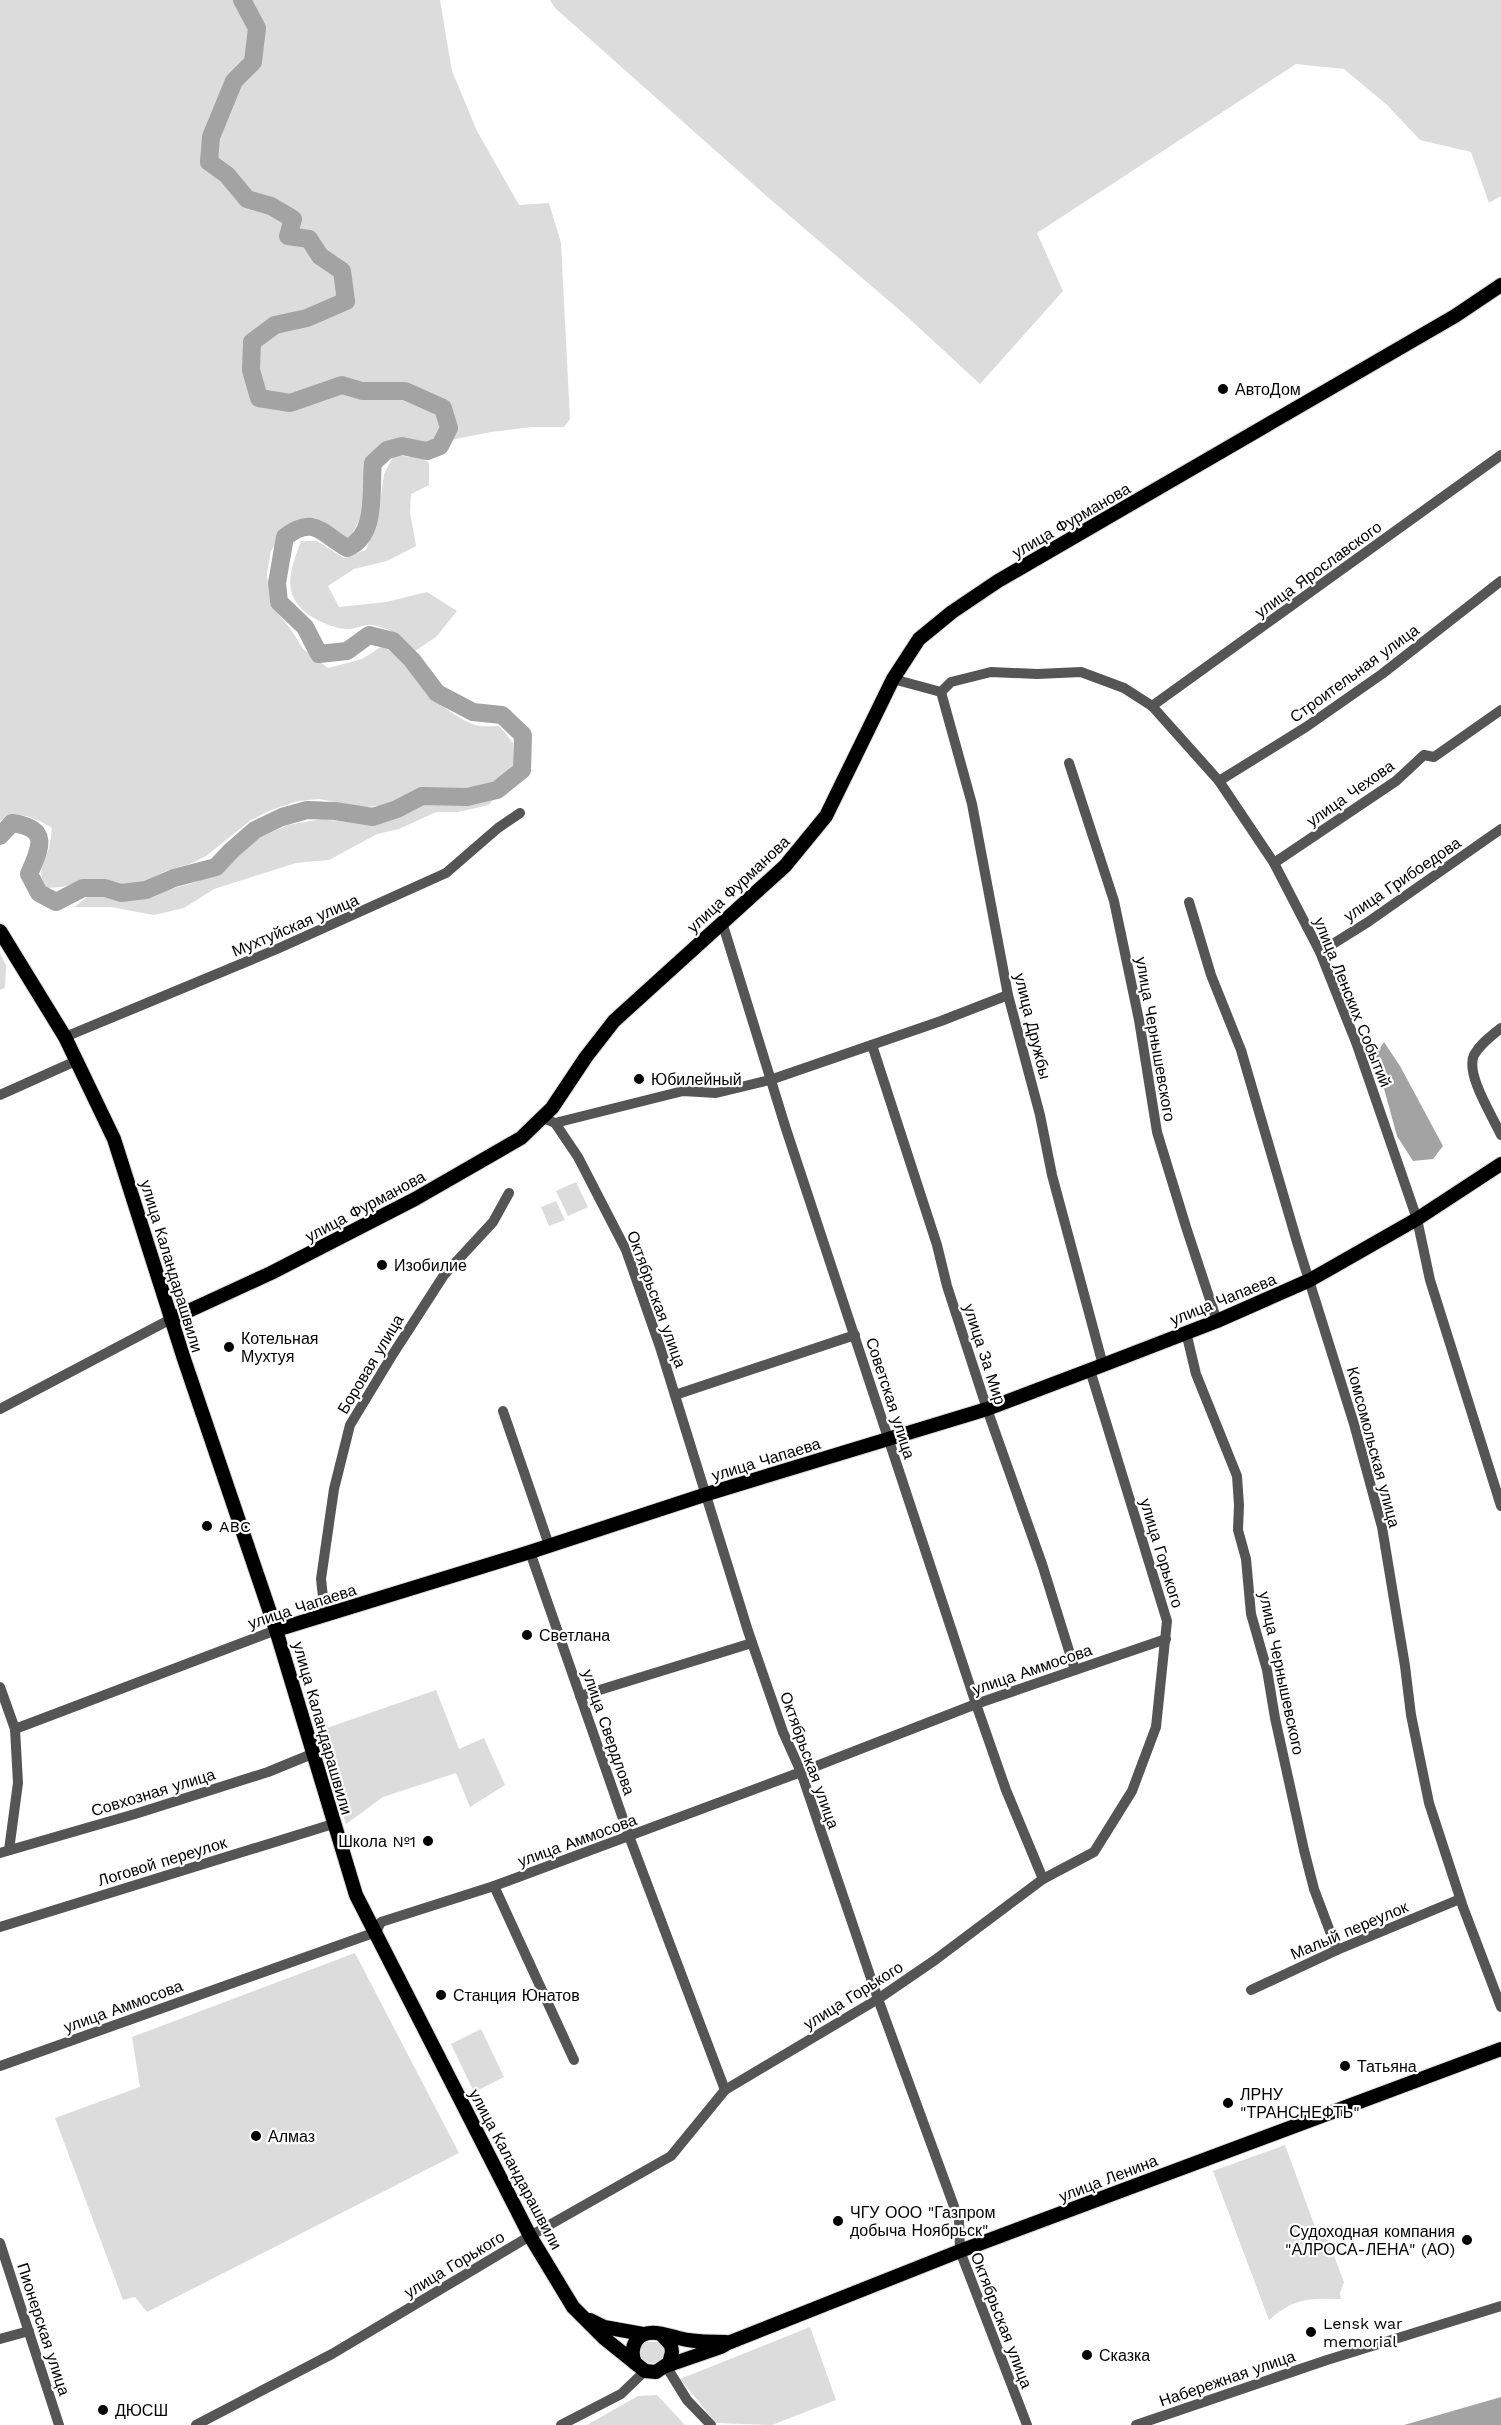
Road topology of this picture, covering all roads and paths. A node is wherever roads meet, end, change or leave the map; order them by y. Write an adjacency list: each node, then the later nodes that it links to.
1 (1501, 285): 4 (main road, улица Фурманова)
2 (1501, 455): 6 (street, улица Ярославского)
3 (1501, 581): 9 (street, Строительная улица)
4 (893, 679): 5 (street); 14 (main road, улица Фурманова)
5 (941, 692): 6 (street, улица Ленских Событий); 17 (street, улица Дружбы)
6 (1152, 706): 9 (street, улица Ленских Событий)
7 (1501, 710): 12 (street, улица Чехова)
8 (1069, 763): 31 (street, улица Чернышевского)
9 (1219, 782): 12 (street, улица Ленских Событий)
10 (520, 813): 19 (street, Мухтуйская улица)
11 (1501, 829): 16 (street, улица Грибоедова)
12 (1274, 863): 16 (street, улица Ленских Событий)
13 (1189, 902): 29 (street, Комсомольская улица)
14 (722, 922): 22 (street, Советская улица); 24 (main road, улица Фурманова)
15 (0, 931): 19 (main road, улица Каландарашвили)
16 (1320, 952): 28 (street, улица Ленских Событий)
17 (1008, 995): 20 (street); 34 (street, улица Дружбы)
18 (1501, 1028): 25 (street)
19 (65, 1037): 21 (main road, улица Каландарашвили)
20 (872, 1045): 22 (street); 37 (street, улица За Мир)
21 (78, 1060): 23 (street); 30 (main road, улица Каландарашвили)
22 (770, 1080): 24 (street); 33 (street, Советская улица)
23 (0, 1095)
24 (549, 1120): 30 (main road, улица Фурманова); 35 (street, Октябрьская улица)
25 (1501, 1135)
26 (1501, 1164): 28 (main road, улица Чапаева)
27 (509, 1193): 44 (street, Боровая улица)
28 (1417, 1219): 29 (main road, улица Чапаева); 41 (street, улица Ленских Событий)
29 (1310, 1280): 31 (main road, улица Чапаева); 60 (street, Комсомольская улица)
30 (171, 1319): 36 (street, улица Фурманова); 45 (main road, улица Каландарашвили)
31 (1217, 1321): 32 (main road, улица Чапаева)
32 (1186, 1332): 34 (main road, улица Чапаева); 63 (street, улица Чернышевского)
33 (855, 1335): 35 (street); 39 (street, Советская улица)
34 (1096, 1367): 37 (main road, улица Чапаева); 46 (street, улица Горького)
35 (675, 1395): 40 (street, Октябрьская улица)
36 (0, 1409)
37 (987, 1409): 39 (main road, улица Чапаева); 48 (street, улица За Мир)
38 (503, 1411): 42 (street)
39 (889, 1439): 40 (main road, улица Чапаева); 51 (street, Советская улица)
40 (707, 1494): 42 (main road, улица Чапаева); 47 (street, Октябрьская улица)
41 (1501, 1506)
42 (549, 1545): 43 (main road, улица Чапаева)
43 (530, 1552): 44 (main road, улица Чапаева); 50 (street, улица Свердлова)
44 (325, 1615): 45 (main road, улица Чапаева)
45 (276, 1630): 52 (street, улица Чапаева); 53 (main road, улица Каландарашвили)
46 (1166, 1639): 48 (street, улица Аммосова); 58 (street, улица Горького)
47 (752, 1643): 50 (street); 54 (street, Октябрьская улица)
48 (1075, 1670): 51 (street, улица Аммосова)
49 (0, 1687): 52 (street)
50 (580, 1696): 56 (street, улица Свердлова)
51 (976, 1704): 54 (street, улица Аммосова); 58 (street, Советская улица)
52 (15, 1729): 57 (street)
53 (312, 1754): 55 (main road, улица Каландарашвили); 57 (street, Совхозная улица)
54 (801, 1772): 56 (street, улица Аммосова); 65 (street, Октябрьская улица)
55 (333, 1824): 61 (street, Логовой переулок); 62 (main road, улица Каландарашвили)
56 (629, 1836): 59 (street, улица Аммосова); 70 (street, улица Свердлова)
57 (5, 1852)
58 (1043, 1879): 65 (street, улица Горького)
59 (494, 1887): 62 (street, улица Аммосова); 68 (street)
60 (1460, 1899): 63 (street, Малый переулок); 66 (street, Комсомольская улица)
61 (0, 1927)
62 (376, 1932): 69 (street, улица Аммосова); 71 (main road, улица Каландарашвили)
63 (1338, 1950): 64 (street, Малый переулок)
64 (1251, 1990)
65 (878, 1999): 70 (street, улица Горького); 73 (street, Октябрьская улица)
66 (1501, 2007)
67 (1501, 2049): 73 (main road, улица Ленина)
68 (574, 2060)
69 (0, 2066)
70 (725, 2090): 71 (street, улица Горького)
71 (530, 2236): 75 (main road, улица Каландарашвили); 84 (street, улица Горького)
72 (0, 2243): 76 (street, Пионерская улица)
73 (960, 2251): 80 (main road, улица Ленина); 87 (street, Октябрьская улица)
74 (1501, 2306): 88 (street, Набережная улица)
75 (581, 2315): 77 (main road); 82 (main road, улица Каландарашвили)
76 (29, 2331): 79 (street); 83 (street, Пионерская улица)
77 (643, 2334): 78 (main road); 82 (main road)
78 (662, 2335): 80 (main road, улица Ленина); 81 (main road)
79 (0, 2339)
80 (728, 2343): 81 (main road, улица Ленина)
81 (666, 2366): 82 (main road); 86 (street)
82 (640, 2367): 85 (street)
83 (59, 2425)
84 (196, 2425)
85 (561, 2425)
86 (711, 2425)
87 (1027, 2425)
88 (1136, 2425)

